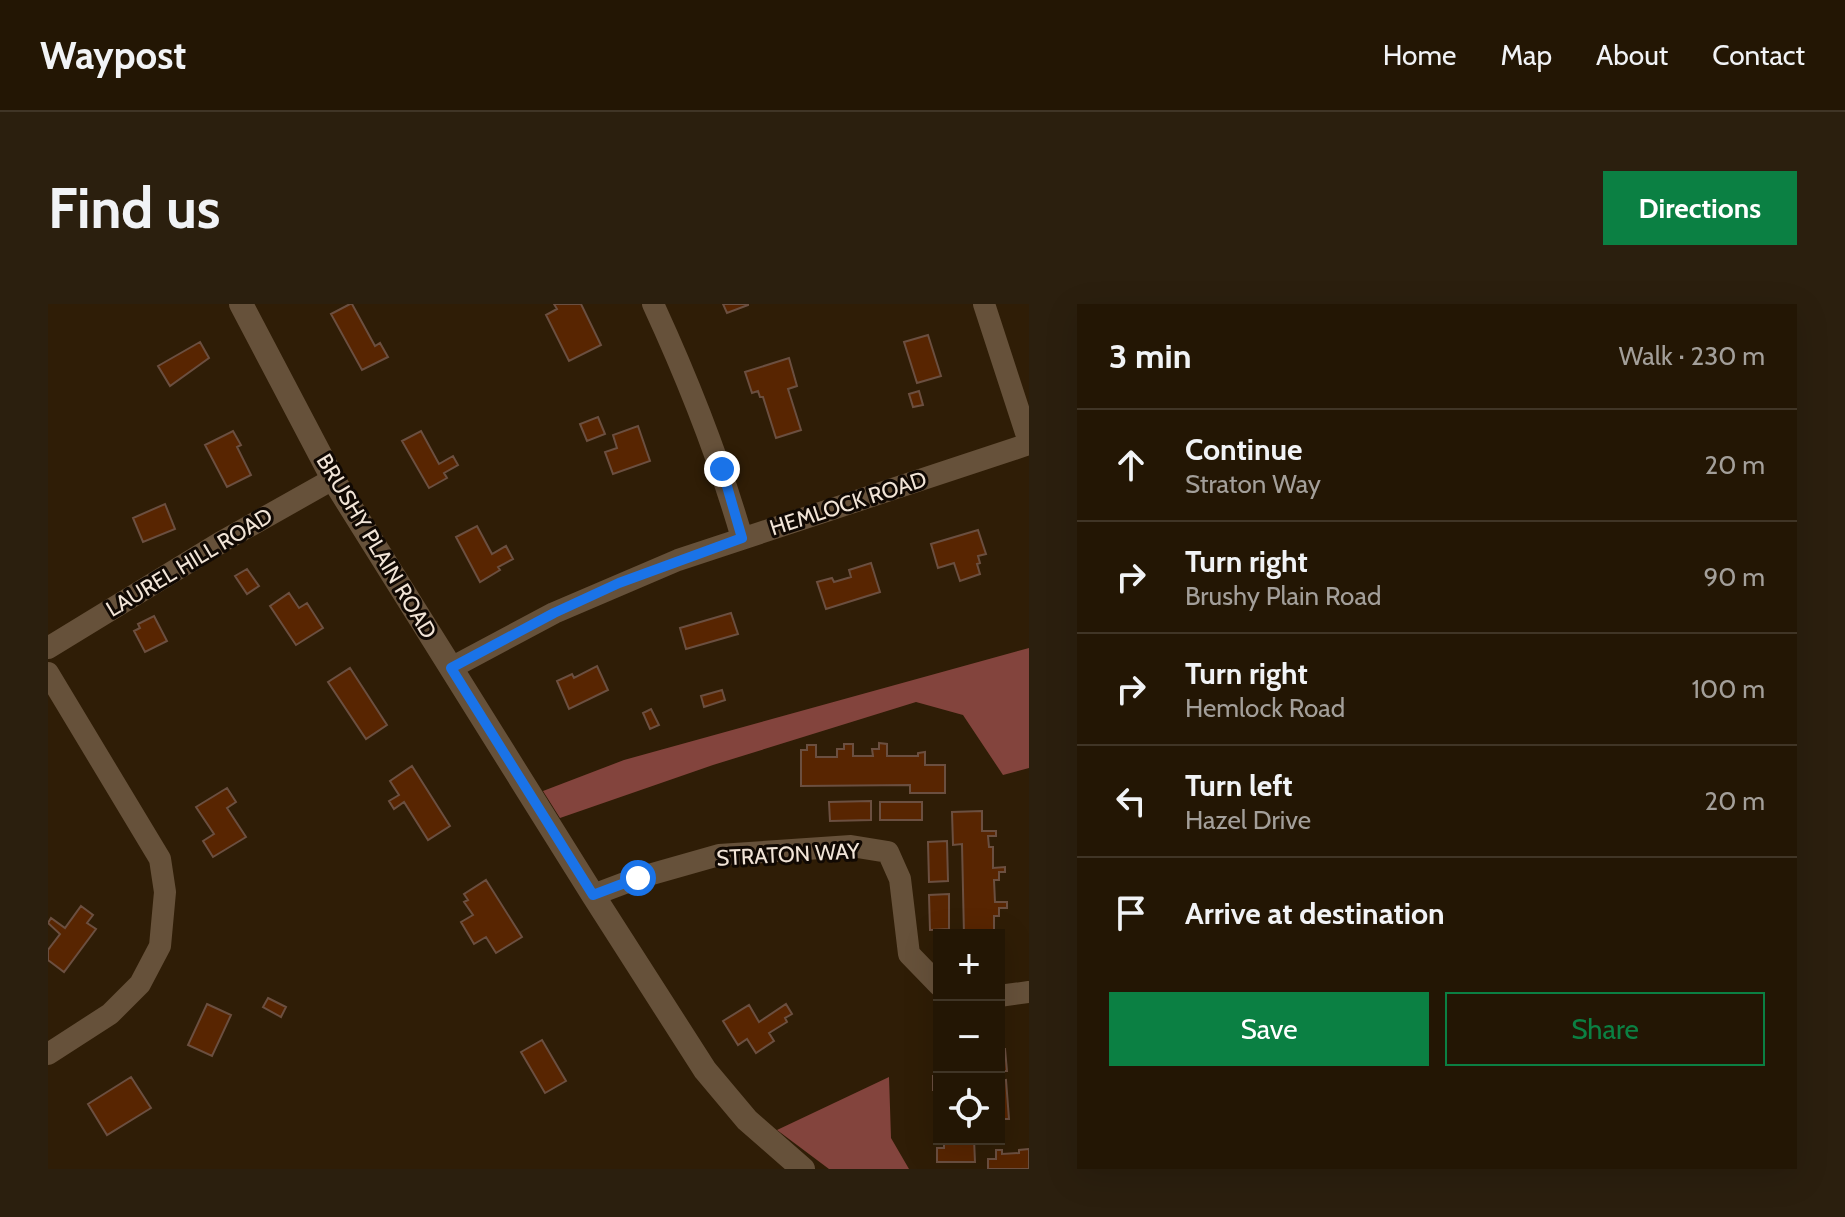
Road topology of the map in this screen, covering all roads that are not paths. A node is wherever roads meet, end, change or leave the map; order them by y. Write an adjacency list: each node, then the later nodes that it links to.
1 (241, 304): 5 (main road, BRUSHY PLAIN ROAD)
2 (653, 304): 6 (street)
3 (984, 304): 4 (street)
4 (1029, 443): 6 (street, HEMLOCK ROAD)
5 (333, 479): 7 (street, LAUREL HILL ROAD); 8 (main road, BRUSHY PLAIN ROAD)
6 (742, 538): 8 (street, HEMLOCK ROAD)
7 (48, 648)
8 (451, 668): 10 (main road, BRUSHY PLAIN ROAD)
9 (48, 673): 14 (street)
10 (593, 895): 11 (street, STRATON WAY); 15 (main road, BRUSHY PLAIN ROAD)
11 (933, 979)
12 (1029, 992): 13 (street)
13 (1005, 995)
14 (48, 1054)
15 (803, 1169)

